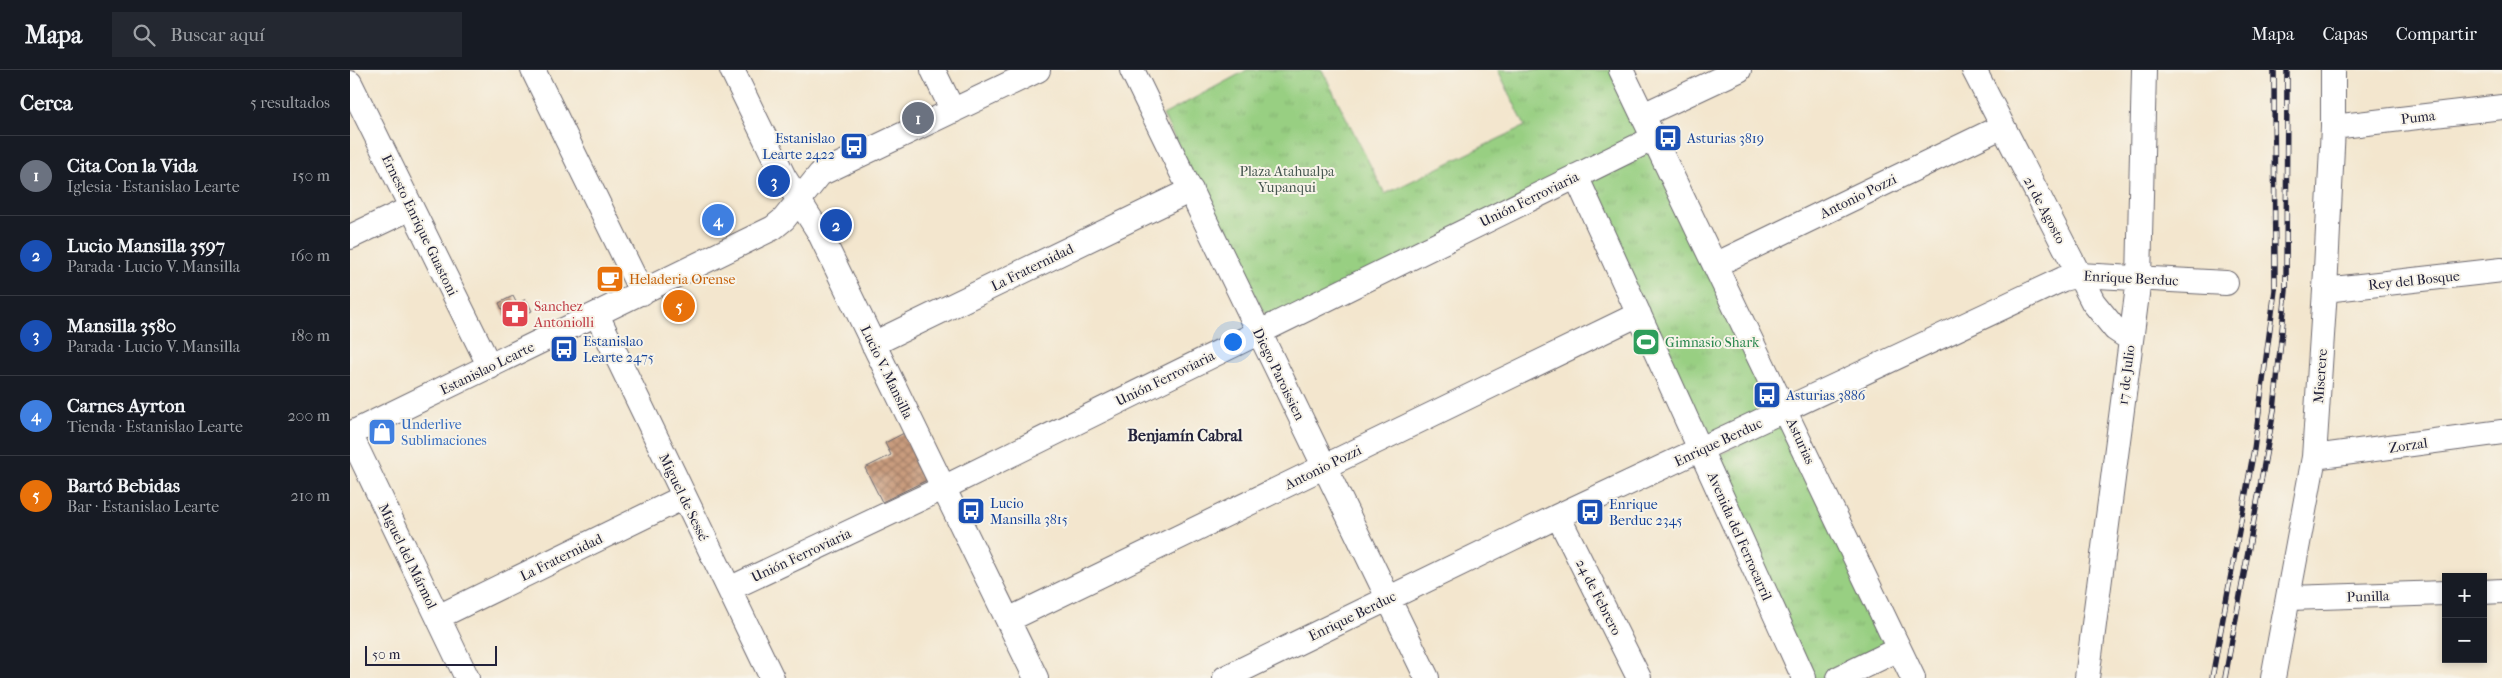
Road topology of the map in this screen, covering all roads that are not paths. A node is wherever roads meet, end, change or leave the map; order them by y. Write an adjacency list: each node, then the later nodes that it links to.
1 (532, 70): 29 (street)
2 (732, 70): 20 (street, Lucio V. Mansilla)
3 (933, 70): 13 (street)
4 (1038, 70): 13 (street, Estanislao Learte)
5 (1132, 70): 19 (street, Diego Paroissien)
6 (1621, 70): 14 (street, Asturias)
7 (1739, 70): 14 (street)
8 (1974, 70): 15 (street, 21 de Agosto)
9 (2144, 70): 26 (street, 17 de Julio)
10 (2333, 70): 16 (street, Miserere)
11 (350, 83): 21 (street, Ernesto Enrique Guastoni)
12 (2502, 107): 16 (street, Puma)
13 (953, 111): 20 (street, Estanislao Learte)
14 (1643, 115): 17 (street, Asturias)
15 (2001, 126): 23 (street, Antonio Pozzi); 25 (street, 21 de Agosto)
16 (2333, 127): 28 (street, Miserere)
17 (1654, 138): 18 (street, Unión Ferroviaria); 23 (street, Asturias)
18 (1576, 176): 30 (street, Avenida del Ferrocarril); 32 (street, Unión Ferroviaria)
19 (1190, 190): 32 (street, Diego Paroissien); 34 (street, La Fraternidad)
20 (799, 200): 29 (street, Estanislao Learte); 34 (street, Lucio V. Mansilla)
21 (412, 208): 22 (street); 35 (street, Ernesto Enrique Guastoni)
22 (350, 238)
23 (1715, 265): 36 (street, Asturias)
24 (2502, 270): 28 (street, Rey del Bosque)
25 (2079, 275): 26 (street, Enrique Berduc); 33 (street, 21 de Agosto); 36 (street, Enrique Berduc)
26 (2139, 279): 27 (street, Enrique Berduc); 33 (street, 17 de Julio)
27 (2226, 283)
28 (2326, 290): 40 (street, Miserere)
29 (642, 293): 31 (street, Estanislao Learte)
30 (1639, 314): 39 (street, Avenida del Ferrocarril); 41 (street, Antonio Pozzi)
31 (597, 315): 35 (street, Estanislao Learte); 43 (street, Miguel de Sessé)
32 (1259, 331): 41 (street, Diego Paroissien); 42 (street, Unión Ferroviaria)
33 (2130, 340): 63 (street, 17 de Julio)
34 (873, 344): 42 (street, Lucio V. Mansilla)
35 (490, 367): 38 (street, Estanislao Learte)
36 (1786, 410): 39 (street, Enrique Berduc); 53 (street, Asturias)
37 (2502, 432): 40 (street, Zorzal)
38 (350, 434): 51 (street, Miguel del Mármol)
39 (1701, 451): 44 (street, Enrique Berduc); 60 (street, Avenida del Ferrocarril)
40 (2314, 457): 49 (street, Miserere)
41 (1324, 467): 50 (street, Diego Paroissien); 52 (street, Antonio Pozzi)
42 (943, 488): 45 (street, Unión Ferroviaria); 52 (street, Lucio V. Mansilla)
43 (684, 497): 45 (street, Miguel de Sessé); 51 (street, La Fraternidad)
44 (1558, 516): 50 (street, Enrique Berduc); 59 (street, 24 de Febrero)
45 (729, 589): 54 (street, Miguel de Sessé)
46 (2487, 592): 47 (street)
47 (2502, 592)
48 (2442, 593): 49 (street, Punilla)
49 (2290, 598): 64 (street, Miserere)
50 (1388, 599): 55 (street, Enrique Berduc); 58 (street, Diego Paroissien)
51 (438, 617): 56 (street, Miguel del Mármol)
52 (1008, 620): 57 (street, Lucio V. Mansilla)
53 (1899, 649): 61 (street); 62 (street, Asturias)
54 (766, 676)
55 (1235, 676)
56 (467, 678)
57 (1036, 678)
58 (1426, 678)
59 (1639, 678)
60 (1804, 678)
61 (1839, 678)
62 (1913, 678)
63 (2087, 678)
64 (2273, 678)

